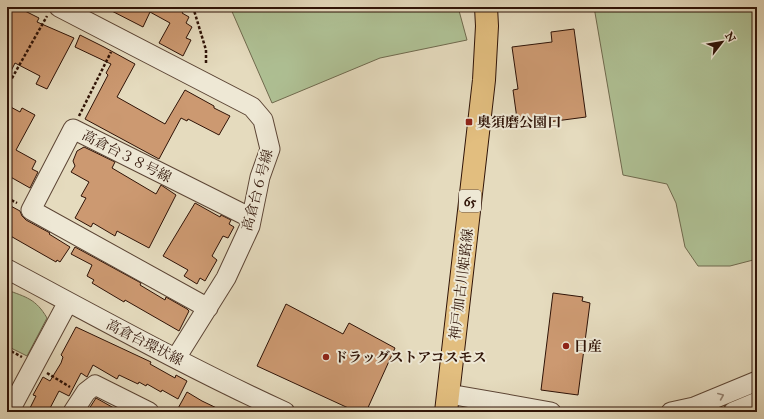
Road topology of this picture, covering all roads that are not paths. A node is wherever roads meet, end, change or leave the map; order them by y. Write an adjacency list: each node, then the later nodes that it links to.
1 (486, 7): 10 (main road, 神戸加古川姫路線 / 65)
2 (53, 10): 3 (street, 高倉台６号線)
3 (251, 218): 6 (street, 高倉台６号線); 6 (street, 高倉台３８号線)
4 (7, 269): 5 (street, 高倉台環状線)
5 (68, 302): 7 (street, 高倉台環状線); 11 (street)
6 (208, 308): 7 (street, 高倉台６号線)
7 (176, 358): 14 (street, 高倉台環状線)
8 (757, 380): 17 (street, one-way to 8)
9 (757, 402): 18 (street)
10 (446, 406): 15 (street); 16 (street)
11 (9, 412)
12 (73, 412): 13 (street)
13 (149, 412)
14 (285, 412)
15 (482, 412)
16 (551, 412)
17 (671, 412)
18 (733, 412)

